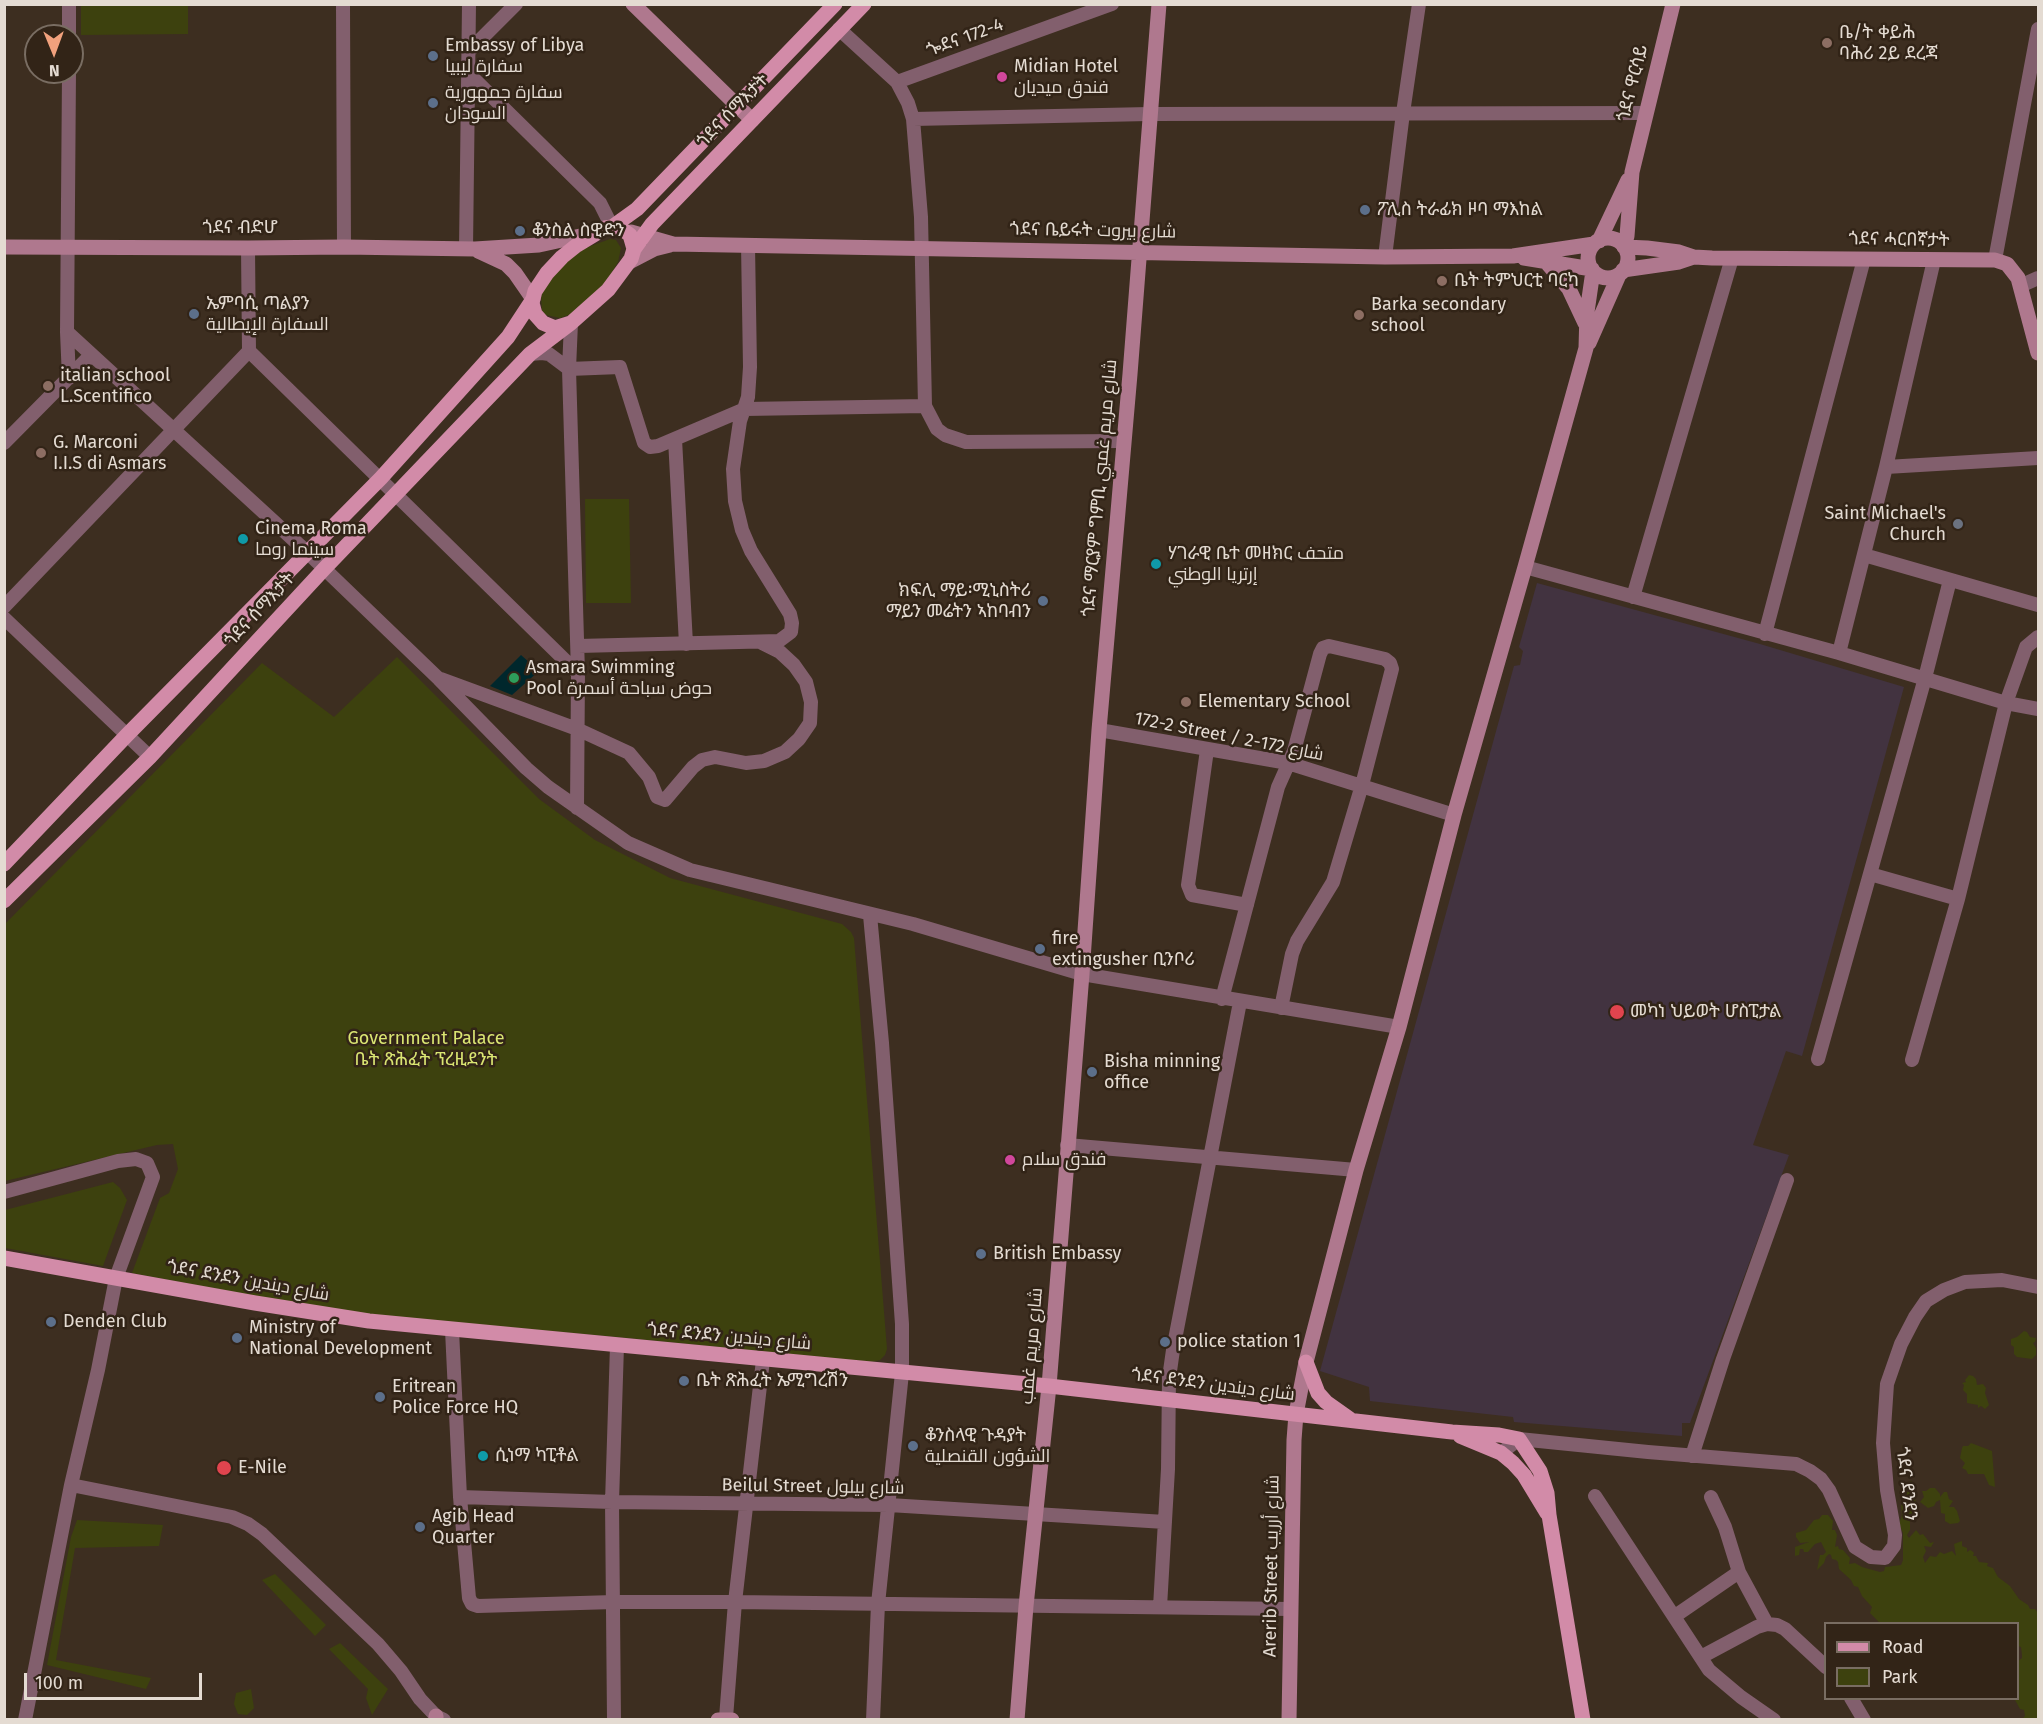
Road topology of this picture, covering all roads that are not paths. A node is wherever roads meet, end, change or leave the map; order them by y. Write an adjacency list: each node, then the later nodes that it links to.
1 (69, 4): 12 (street)
2 (343, 4): 32 (street)
3 (469, 4): 15 (street)
4 (516, 4): 15 (street)
5 (633, 4): 19 (main road)
6 (835, 4): 19 (main road, ጎደና ሰማእታት)
7 (1112, 4): 17 (street, ጐደና 172-4)
8 (1159, 4): 22 (main road, ጎደና ማርያም ግምቢ شارع مريم غمبي)
9 (1673, 4): 21 (main road, ጎደና ዋርሳይ)
10 (863, 5): 13 (main road, ጎደና ሰማእታት)
11 (1418, 5): 20 (street)
12 (69, 24)
13 (839, 28): 17 (street); 24 (main road, ጎደና ሰማእታት)
14 (2038, 29): 45 (street)
15 (468, 52): 16 (street)
16 (468, 73): 26 (street); 36 (street)
17 (897, 82): 23 (street)
18 (69, 84): 31 (street)
19 (736, 105): 24 (main road); 26 (main road, ጎደና ሰማእታት)
20 (1403, 113): 21 (street); 22 (street); 40 (street)
21 (1645, 113): 25 (main road, ጎደና ዋርሳይ)
22 (1149, 114): 23 (street); 38 (main road, ጎደና ማርያም ግምቢ شارع مريم غمبي)
23 (913, 119): 33 (street)
24 (752, 120): 37 (main road, ጎደና ሰማእታት)
25 (1632, 172): 27 (main road, ጎደና ዋርሳይ); 34 (main road, ጎደና ዋርሳይ)
26 (612, 230): 36 (main road, ጎደና ብድሆ); 37 (main road); 51 (main road, ጎደና ሰማእታት)
27 (1597, 242): 34 (main road); 39 (main road); 47 (main road)
28 (673, 244): 29 (main road, ጎደና ቤይሩት شارع بيروت); 37 (main road); 37 (main road)
29 (748, 245): 33 (main road, ጎደና ቤይሩት شارع بيروت); 63 (street)
30 (4, 247): 31 (main road, ጎደና ብድሆ)
31 (68, 247): 35 (main road, ጎደና ብድሆ); 54 (street)
32 (344, 247): 35 (main road, ጎደና ብድሆ); 36 (main road, ጎደና ብድሆ)
33 (921, 247): 38 (main road, ጎደና ቤይሩት شارع بيروت); 62 (street)
34 (1624, 247): 41 (main road); 48 (main road)
35 (248, 248): 56 (street)
36 (471, 249): 51 (main road)
37 (635, 249): 52 (main road, ጎደና ሰማእታት)
38 (1140, 251): 40 (main road, ጎደና ቤይሩት شارع بيروت); 66 (main road, ጎደና ማርያም ግምቢ شارع مريم غمبي)
39 (1512, 256): 40 (main road, ጎደና ቤይሩት شارع بيروت); 46 (main road)
40 (1385, 257)
41 (1694, 257): 42 (main road, ጎደና ሓርበኛታት); 48 (main road)
42 (1732, 258): 43 (main road, ጎደና ሓርበኛታት); 77 (street)
43 (1863, 259): 44 (main road, ጎደና ሓርበኛታት); 81 (street)
44 (1934, 260): 45 (main road, ጎደና ሓርበኛታት); 69 (street)
45 (1995, 260): 50 (main road)
46 (1547, 263): 47 (main road); 53 (main road)
47 (1592, 270): 48 (main road); 53 (main road)
48 (1621, 273): 55 (main road)
49 (2038, 278): 50 (street)
50 (2020, 286): 57 (main road)
51 (533, 299): 52 (main road); 70 (main road, ጎደና ሰማእታት)
52 (571, 323): 58 (main road, ጎደና ሰማእታት); 60 (street)
53 (1587, 326): 55 (main road)
54 (68, 332): 59 (street); 61 (street)
55 (1586, 348): 74 (main road, Arerib Street شارع أرريب)
56 (249, 351): 64 (street); 70 (street)
57 (2038, 353)
58 (530, 354): 60 (street); 71 (main road, ጎደና ሰማእታት)
59 (91, 355): 61 (street); 64 (street)
60 (569, 369): 65 (street); 85 (street)
61 (69, 378): 67 (street)
62 (925, 406): 63 (street); 66 (street)
63 (744, 409): 65 (street); 83 (street)
64 (174, 428): 72 (street); 79 (street)
65 (675, 439): 84 (street)
66 (1123, 441): 93 (main road, ጎደና ማርያም ግምቢ شارع مريم غمبي)
67 (4, 443)
68 (2038, 458): 69 (street)
69 (1886, 467): 73 (street)
70 (381, 478): 71 (street); 72 (main road, ጎደና ሰማእታት)
71 (396, 494): 75 (main road, ጎደና ሰማእታት); 87 (street)
72 (308, 552): 75 (street); 94 (main road, ጎደና ሰማእታት)
73 (1864, 555): 76 (street); 86 (street)
74 (1526, 567): 77 (street); 100 (main road, Arerib Street شارع أرريب)
75 (324, 569): 89 (street); 96 (main road, ጎደና ሰማእታት)
76 (1950, 580): 78 (street); 88 (street)
77 (1633, 597): 81 (street)
78 (2038, 605)
79 (4, 607)
80 (4, 618): 94 (street)
81 (1766, 634): 86 (street)
82 (2038, 637): 90 (street)
83 (760, 642): 84 (street); 92 (street)
84 (686, 644): 85 (street)
85 (578, 646): 87 (street)
86 (1839, 653): 88 (street)
87 (578, 673): 92 (street)
88 (1925, 678): 90 (street); 102 (street)
89 (439, 679): 92 (street); 99 (street)
90 (2006, 703): 91 (street); 103 (street)
91 (2038, 710)
92 (577, 729): 99 (street)
93 (1099, 730): 95 (street, 172-2 Street / شارع 172-2); 107 (main road, ጎደና ማርያም ግምቢ شارع مريم غمبي)
94 (127, 735): 96 (street); 101 (main road, ጎደና ሰማእታት)
95 (1207, 750): 97 (street, 172-2 Street / شارع 172-2); 105 (street)
96 (150, 758): 104 (main road, ጎደና ሰማእታት)
97 (1288, 763): 98 (street, 172-2 Street / شارع 172-2); 98 (street); 105 (street)
98 (1362, 785): 100 (street, 172-2 Street / شارع 172-2); 110 (street)
99 (577, 808): 106 (street)
100 (1454, 815): 111 (main road, Arerib Street شارع أرريب)
101 (4, 864)
102 (1870, 874): 103 (street); 112 (street)
103 (1958, 899): 113 (street)
104 (4, 901)
105 (1247, 905): 108 (street)
106 (870, 915): 107 (street); 126 (street)
107 (1082, 975): 108 (street); 114 (main road, شارع مريم غمب)
108 (1222, 999): 109 (street)
109 (1240, 1002): 110 (street); 115 (street)
110 (1281, 1008): 111 (street)
111 (1399, 1027): 116 (main road, Arerib Street شارع أرريب)
112 (1818, 1059)
113 (1912, 1060)
114 (1067, 1145): 115 (street); 127 (main road, شارع مريم غمب)
115 (1209, 1158): 116 (street); 128 (street)
116 (1356, 1170): 125 (main road, Arerib Street شارع أرريب)
117 (1787, 1180): 135 (street)
118 (4, 1192): 120 (street)
119 (4, 1258): 120 (main road, ጎደና ደንደን شارع ديندين)
120 (116, 1278): 122 (main road, ጎደና ደንደን شارع ديندين); 137 (street)
121 (2038, 1287): 135 (street, ጎደና ደንደን)
122 (452, 1330): 123 (main road, ጎደና ደንደን شارع ديندين); 139 (street)
123 (617, 1346): 124 (main road, ጎደና ደንደን شارع ديندين); 141 (street)
124 (763, 1359): 126 (main road, ጎደና ደንደን شارع ديندين); 142 (street)
125 (1306, 1362): 129 (main road, Arerib Street شارع أرريب); 130 (main road)
126 (902, 1373): 127 (main road, ጎደና ደንደን شارع ديندين); 143 (street)
127 (1049, 1386): 128 (main road, ጎደና ደንደን شارع ديندين); 145 (main road, شارع مريم غمب)
128 (1169, 1399): 129 (main road, ጎደና ደንደን شارع ديندين); 146 (street)
129 (1296, 1414): 130 (main road, ጎደና ደንደን شارع ديندين); 153 (main road, Arerib Street شارع أرريب)
130 (1353, 1420): 131 (main road, ጎደና ደንደን شارع ديندين)
131 (1452, 1432): 132 (main road, ጎደና ደንደን شارع ديندين); 136 (main road, ጎደና ደንደን شارع ديندين)
132 (1519, 1439): 133 (street, ጎደና ደንደን); 134 (main road); 136 (street)
133 (1544, 1442): 134 (street); 135 (street, ጎደና ደንደን)
134 (1530, 1454): 136 (street); 144 (main road)
135 (1692, 1456)
136 (1507, 1458): 144 (main road)
137 (71, 1485): 159 (street); 160 (street)
138 (1594, 1496): 154 (street)
139 (460, 1497): 141 (street, Beilul Street شارع بيلول); 148 (street)
140 (1711, 1497): 147 (street)
141 (612, 1502): 142 (street, Beilul Street شارع بيلول); 148 (street)
142 (746, 1503): 143 (street, Beilul Street شارع بيلول); 149 (street)
143 (889, 1505): 145 (street, Beilul Street شارع بيلول); 150 (street)
144 (1549, 1515): 166 (main road)
145 (1036, 1516): 146 (street, Beilul Street شارع بيلول); 151 (main road, شارع مريم غمب)
146 (1165, 1522): 152 (street)
147 (1739, 1572): 154 (street); 155 (street)
148 (614, 1602): 149 (street); 161 (street)
149 (735, 1602): 150 (street); 162 (street)
150 (878, 1604): 151 (street); 163 (street)
151 (1026, 1606): 152 (street); 164 (main road, شارع مريم غمب)
152 (1160, 1607): 153 (street)
153 (1290, 1609): 165 (main road, Arerib Street شارع أرريب)
154 (1675, 1616): 156 (street)
155 (1767, 1624): 156 (street); 157 (street)
156 (1701, 1657): 167 (street)
157 (1824, 1665)
158 (1852, 1700): 168 (street)
159 (438, 1718)
160 (25, 1719)
161 (614, 1719)
162 (725, 1719)
163 (873, 1719)
164 (1017, 1719)
165 (1289, 1719)
166 (1582, 1719)
167 (1774, 1719)
168 (1864, 1719)

